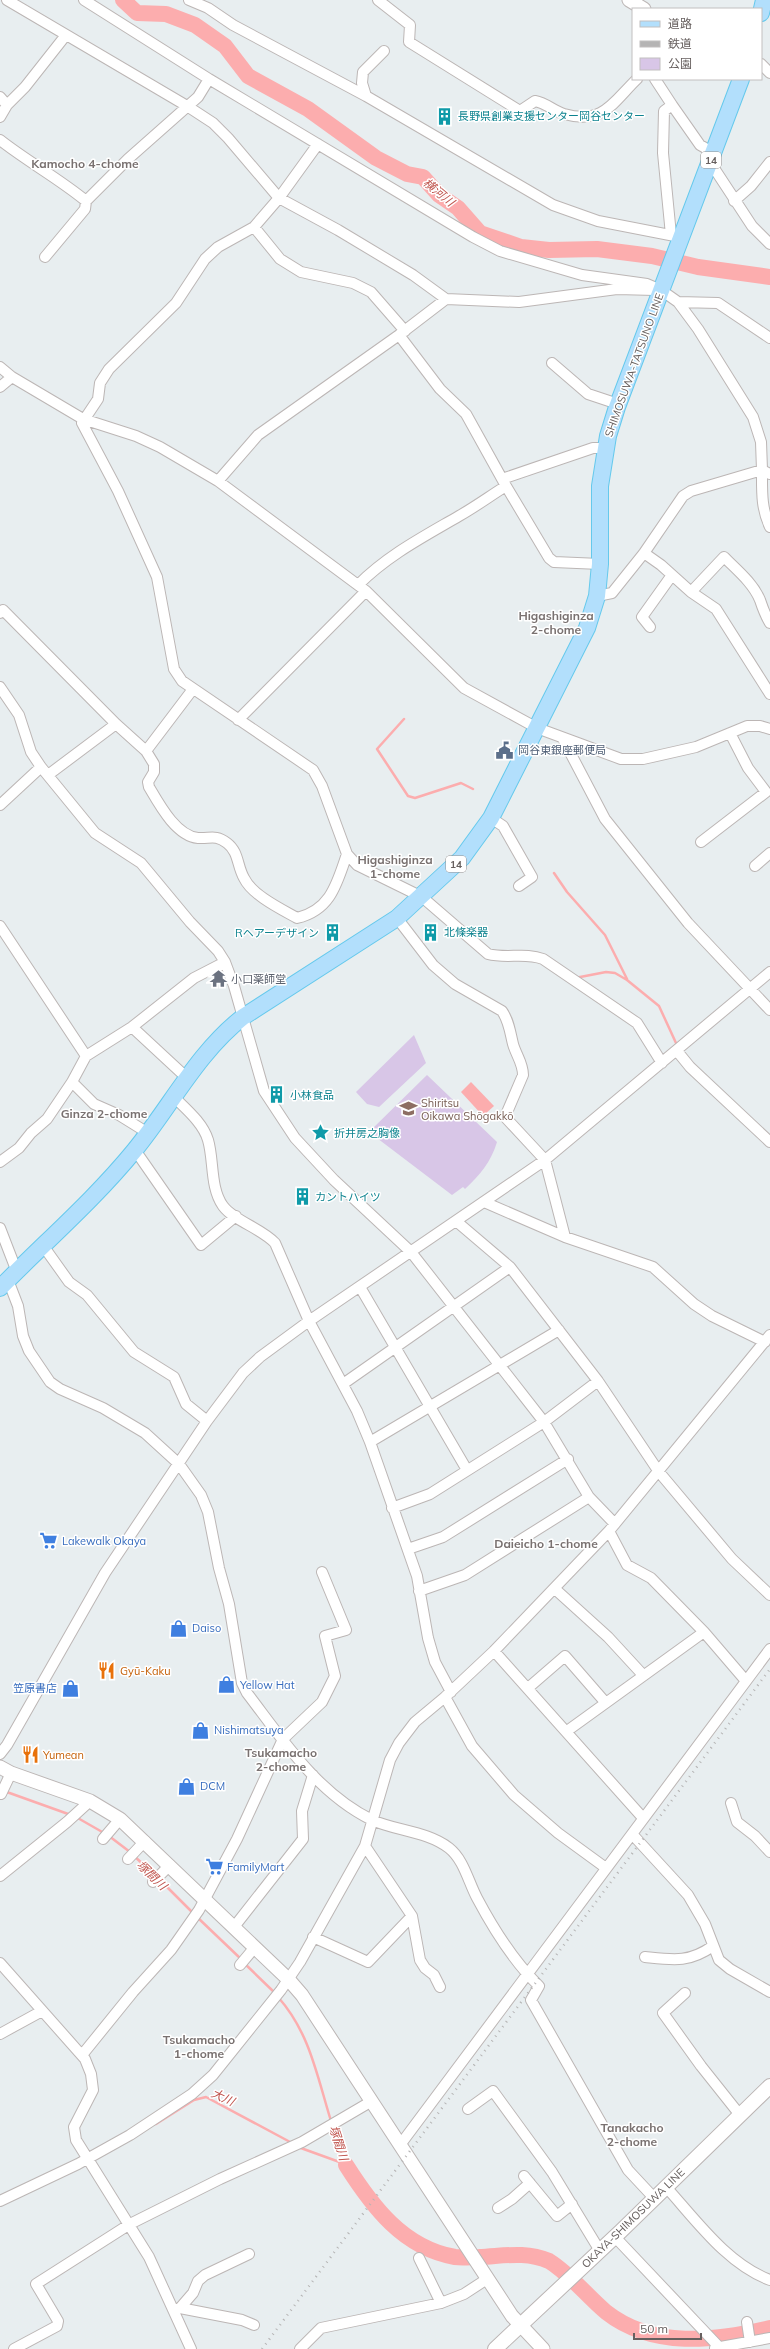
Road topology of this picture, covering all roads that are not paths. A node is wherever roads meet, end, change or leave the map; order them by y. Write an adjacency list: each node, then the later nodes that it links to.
1 (7, 0): 7 (street)
2 (84, 0): 11 (street)
3 (189, 0): 15 (street)
4 (378, 0): 12 (street)
5 (629, 0): 6 (street)
6 (642, 8)
7 (66, 35): 16 (street); 18 (street)
8 (384, 51): 15 (street)
9 (762, 65): 10 (street)
10 (770, 73)
11 (210, 79): 18 (street); 21 (street)
12 (636, 80)
13 (656, 80): 17 (street)
14 (741, 80): 22 (main road, SHIMOSUWA-TATSUNO LINE / 14)
15 (366, 96): 28 (street)
16 (3, 101): 19 (street)
17 (672, 105): 22 (street); 28 (street)
18 (187, 106): 24 (street); 25 (street)
19 (0, 117)
20 (0, 140): 25 (street)
21 (318, 144): 24 (street); 31 (street)
22 (712, 158): 26 (street); 28 (main road, SHIMOSUWA-TATSUNO LINE / 14)
23 (770, 162): 26 (street)
24 (280, 198): 27 (street); 32 (street)
25 (86, 201): 30 (street)
26 (734, 201): 29 (street)
27 (254, 227): 34 (street); 41 (street)
28 (677, 238): 31 (main road, SHIMOSUWA-TATSUNO LINE / 14)
29 (770, 244)
30 (45, 257)
31 (662, 286): 32 (street); 33 (street); 40 (main road, SHIMOSUWA-TATSUNO LINE / 14)
32 (446, 299): 34 (street)
33 (678, 302): 35 (street); 43 (street)
34 (402, 333): 44 (street); 45 (street)
35 (770, 338)
36 (552, 363): 40 (street)
37 (0, 367): 38 (street)
38 (12, 377): 39 (street); 41 (street)
39 (0, 387)
40 (618, 404): 42 (main road, SHIMOSUWA-TATSUNO LINE / 14)
41 (83, 419): 44 (street); 57 (street)
42 (605, 448): 45 (street); 48 (main road, SHIMOSUWA-TATSUNO LINE / 14)
43 (766, 472): 46 (street); 47 (street)
44 (218, 481): 50 (street)
45 (504, 482): 48 (street); 50 (street)
46 (770, 527)
47 (644, 553): 49 (street); 52 (street)
48 (600, 564): 52 (main road, SHIMOSUWA-TATSUNO LINE / 14)
49 (672, 575): 51 (street); 55 (street)
50 (362, 588): 59 (street); 61 (street)
51 (691, 592): 54 (street); 58 (street)
52 (597, 596): 61 (main road, SHIMOSUWA-TATSUNO LINE / 14)
53 (0, 613): 60 (street)
54 (770, 623)
55 (650, 627)
56 (0, 687): 66 (street)
57 (193, 689): 59 (street); 65 (street)
58 (770, 694)
59 (238, 720): 71 (street)
60 (116, 724): 65 (street); 66 (street)
61 (537, 728): 64 (street); 68 (main road, SHIMOSUWA-TATSUNO LINE / 14)
62 (770, 729): 63 (street)
63 (730, 733): 64 (street); 69 (street)
64 (563, 739): 79 (street)
65 (146, 752): 71 (street)
66 (44, 771): 67 (street); 77 (street)
67 (0, 805)
68 (491, 818): 73 (street); 74 (main road, SHIMOSUWA-TATSUNO LINE / 14)
69 (701, 842)
70 (770, 853): 72 (street)
71 (347, 854): 74 (street)
72 (756, 866)
73 (519, 886)
74 (422, 897): 75 (main road, SHIMOSUWA-TATSUNO LINE / 14); 85 (street)
75 (398, 918): 81 (main road, SHIMOSUWA-TATSUNO LINE / 14); 92 (street)
76 (0, 926): 84 (street)
77 (225, 962): 81 (street); 82 (street)
78 (770, 972): 79 (street)
79 (750, 989): 80 (street); 83 (street)
80 (770, 1010)
81 (243, 1017): 86 (main road, SHIMOSUWA-TATSUNO LINE / 14); 100 (street)
82 (132, 1027): 84 (street); 86 (street)
83 (677, 1051): 85 (street); 90 (street)
84 (86, 1056): 87 (street)
85 (662, 1063): 92 (street)
86 (187, 1078): 88 (main road, SHIMOSUWA-TATSUNO LINE / 14)
87 (72, 1082): 89 (street); 93 (street)
88 (174, 1097): 89 (main road, SHIMOSUWA-TATSUNO LINE / 14); 95 (street)
89 (148, 1133): 91 (main road, SHIMOSUWA-TATSUNO LINE / 14)
90 (770, 1142)
91 (135, 1150): 95 (street); 99 (main road, SHIMOSUWA-TATSUNO LINE / 14)
92 (545, 1160): 94 (street); 98 (street)
93 (0, 1162)
94 (484, 1202): 96 (street); 98 (street)
95 (236, 1216): 105 (street)
96 (456, 1221): 100 (street); 101 (street)
97 (0, 1228): 102 (street)
98 (565, 1237): 107 (street)
99 (44, 1247): 102 (main road, SHIMOSUWA-TATSUNO LINE / 14); 113 (street)
100 (411, 1252): 103 (street); 104 (street)
101 (510, 1267): 104 (street); 106 (street)
102 (8, 1280): 117 (street)
103 (360, 1287): 105 (street); 108 (street)
104 (453, 1306): 108 (street); 109 (street)
105 (309, 1321): 111 (street); 113 (street)
106 (559, 1330): 109 (street); 110 (street)
107 (767, 1338): 119 (street)
108 (395, 1347): 111 (street); 112 (street)
109 (501, 1365): 112 (street); 114 (street)
110 (598, 1381): 114 (street); 119 (street)
111 (343, 1384): 115 (street)
112 (431, 1406): 115 (street); 118 (street)
113 (207, 1421): 117 (street)
114 (544, 1422): 116 (street); 118 (street)
115 (370, 1442): 121 (street)
116 (568, 1459): 120 (street); 123 (street)
117 (178, 1464): 137 (street); 138 (street)
118 (468, 1470): 121 (street)
119 (658, 1472): 122 (street); 127 (street)
120 (589, 1497): 122 (street); 126 (street)
121 (392, 1508): 123 (street)
122 (612, 1528): 125 (street); 128 (street)
123 (408, 1549): 126 (street)
124 (322, 1572): 137 (street)
125 (555, 1589): 130 (street); 131 (street)
126 (419, 1591): 134 (street)
127 (770, 1595)
128 (704, 1632): 131 (street); 132 (street)
129 (770, 1649): 132 (street)
130 (494, 1651): 133 (street); 134 (street)
131 (643, 1675): 135 (street)
132 (746, 1681): 144 (street)
133 (528, 1688): 135 (street); 136 (street)
134 (448, 1695): 146 (street); 153 (street)
135 (605, 1702): 136 (street)
136 (567, 1731): 144 (street)
137 (283, 1739): 140 (street); 157 (street)
138 (0, 1754)
139 (6, 1774): 141 (street); 142 (street)
140 (313, 1775): 146 (street); 159 (street)
141 (1, 1794)
142 (90, 1801): 145 (street); 155 (street)
143 (731, 1803): 151 (street)
144 (643, 1818): 147 (street)
145 (120, 1819): 148 (street); 149 (street)
146 (372, 1820): 150 (street); 166 (street)
147 (632, 1834): 153 (street); 161 (street)
148 (103, 1840)
149 (141, 1845): 152 (street); 154 (street)
150 (365, 1846): 158 (street); 160 (street)
151 (770, 1852)
152 (128, 1859)
153 (606, 1868): 166 (street)
154 (165, 1869): 156 (street); 157 (street)
155 (0, 1876)
156 (153, 1882)
157 (205, 1898): 159 (street); 173 (street)
158 (412, 1916): 160 (street); 168 (street)
159 (234, 1927): 162 (street)
160 (313, 1937): 167 (street)
161 (713, 1946): 163 (street); 169 (street)
162 (255, 1948): 164 (street); 167 (street)
163 (645, 1957)
164 (243, 1961)
165 (0, 1963): 171 (street)
166 (526, 1974): 178 (street); 181 (street)
167 (289, 1980): 175 (street); 179 (street)
168 (440, 1987)
169 (770, 1992)
170 (685, 1993): 177 (street)
171 (42, 2011): 172 (street); 173 (street)
172 (0, 2034)
173 (82, 2055): 179 (street)
174 (770, 2086): 177 (main road, OKAYA-SHIMOSUWA LINE)
175 (372, 2101): 178 (street); 185 (street)
176 (468, 2109): 183 (street)
177 (740, 2114): 180 (main road, OKAYA-SHIMOSUWA LINE)
178 (400, 2145): 190 (street)
179 (86, 2159): 182 (street); 185 (street)
180 (666, 2187): 181 (main road, OKAYA-SHIMOSUWA LINE); 191 (street)
181 (654, 2199): 186 (main road, OKAYA-SHIMOSUWA LINE)
182 (0, 2201)
183 (572, 2204): 184 (street); 187 (street)
184 (498, 2208)
185 (130, 2224): 193 (street); 200 (street)
186 (615, 2237): 187 (main road, OKAYA-SHIMOSUWA LINE); 199 (street)
187 (600, 2251): 196 (main road, OKAYA-SHIMOSUWA LINE)
188 (250, 2254): 193 (street)
189 (419, 2258): 192 (street)
190 (487, 2279): 192 (street); 196 (street)
191 (770, 2280)
192 (441, 2303): 202 (street)
193 (177, 2309): 195 (street); 201 (street)
194 (747, 2322): 198 (street)
195 (254, 2325)
196 (519, 2326): 203 (main road, OKAYA-SHIMOSUWA LINE); 204 (street)
197 (770, 2338): 198 (street)
198 (750, 2340): 199 (street)
199 (716, 2347)
200 (14, 2349)
201 (191, 2349)
202 (300, 2349)
203 (495, 2349)
204 (543, 2349)

